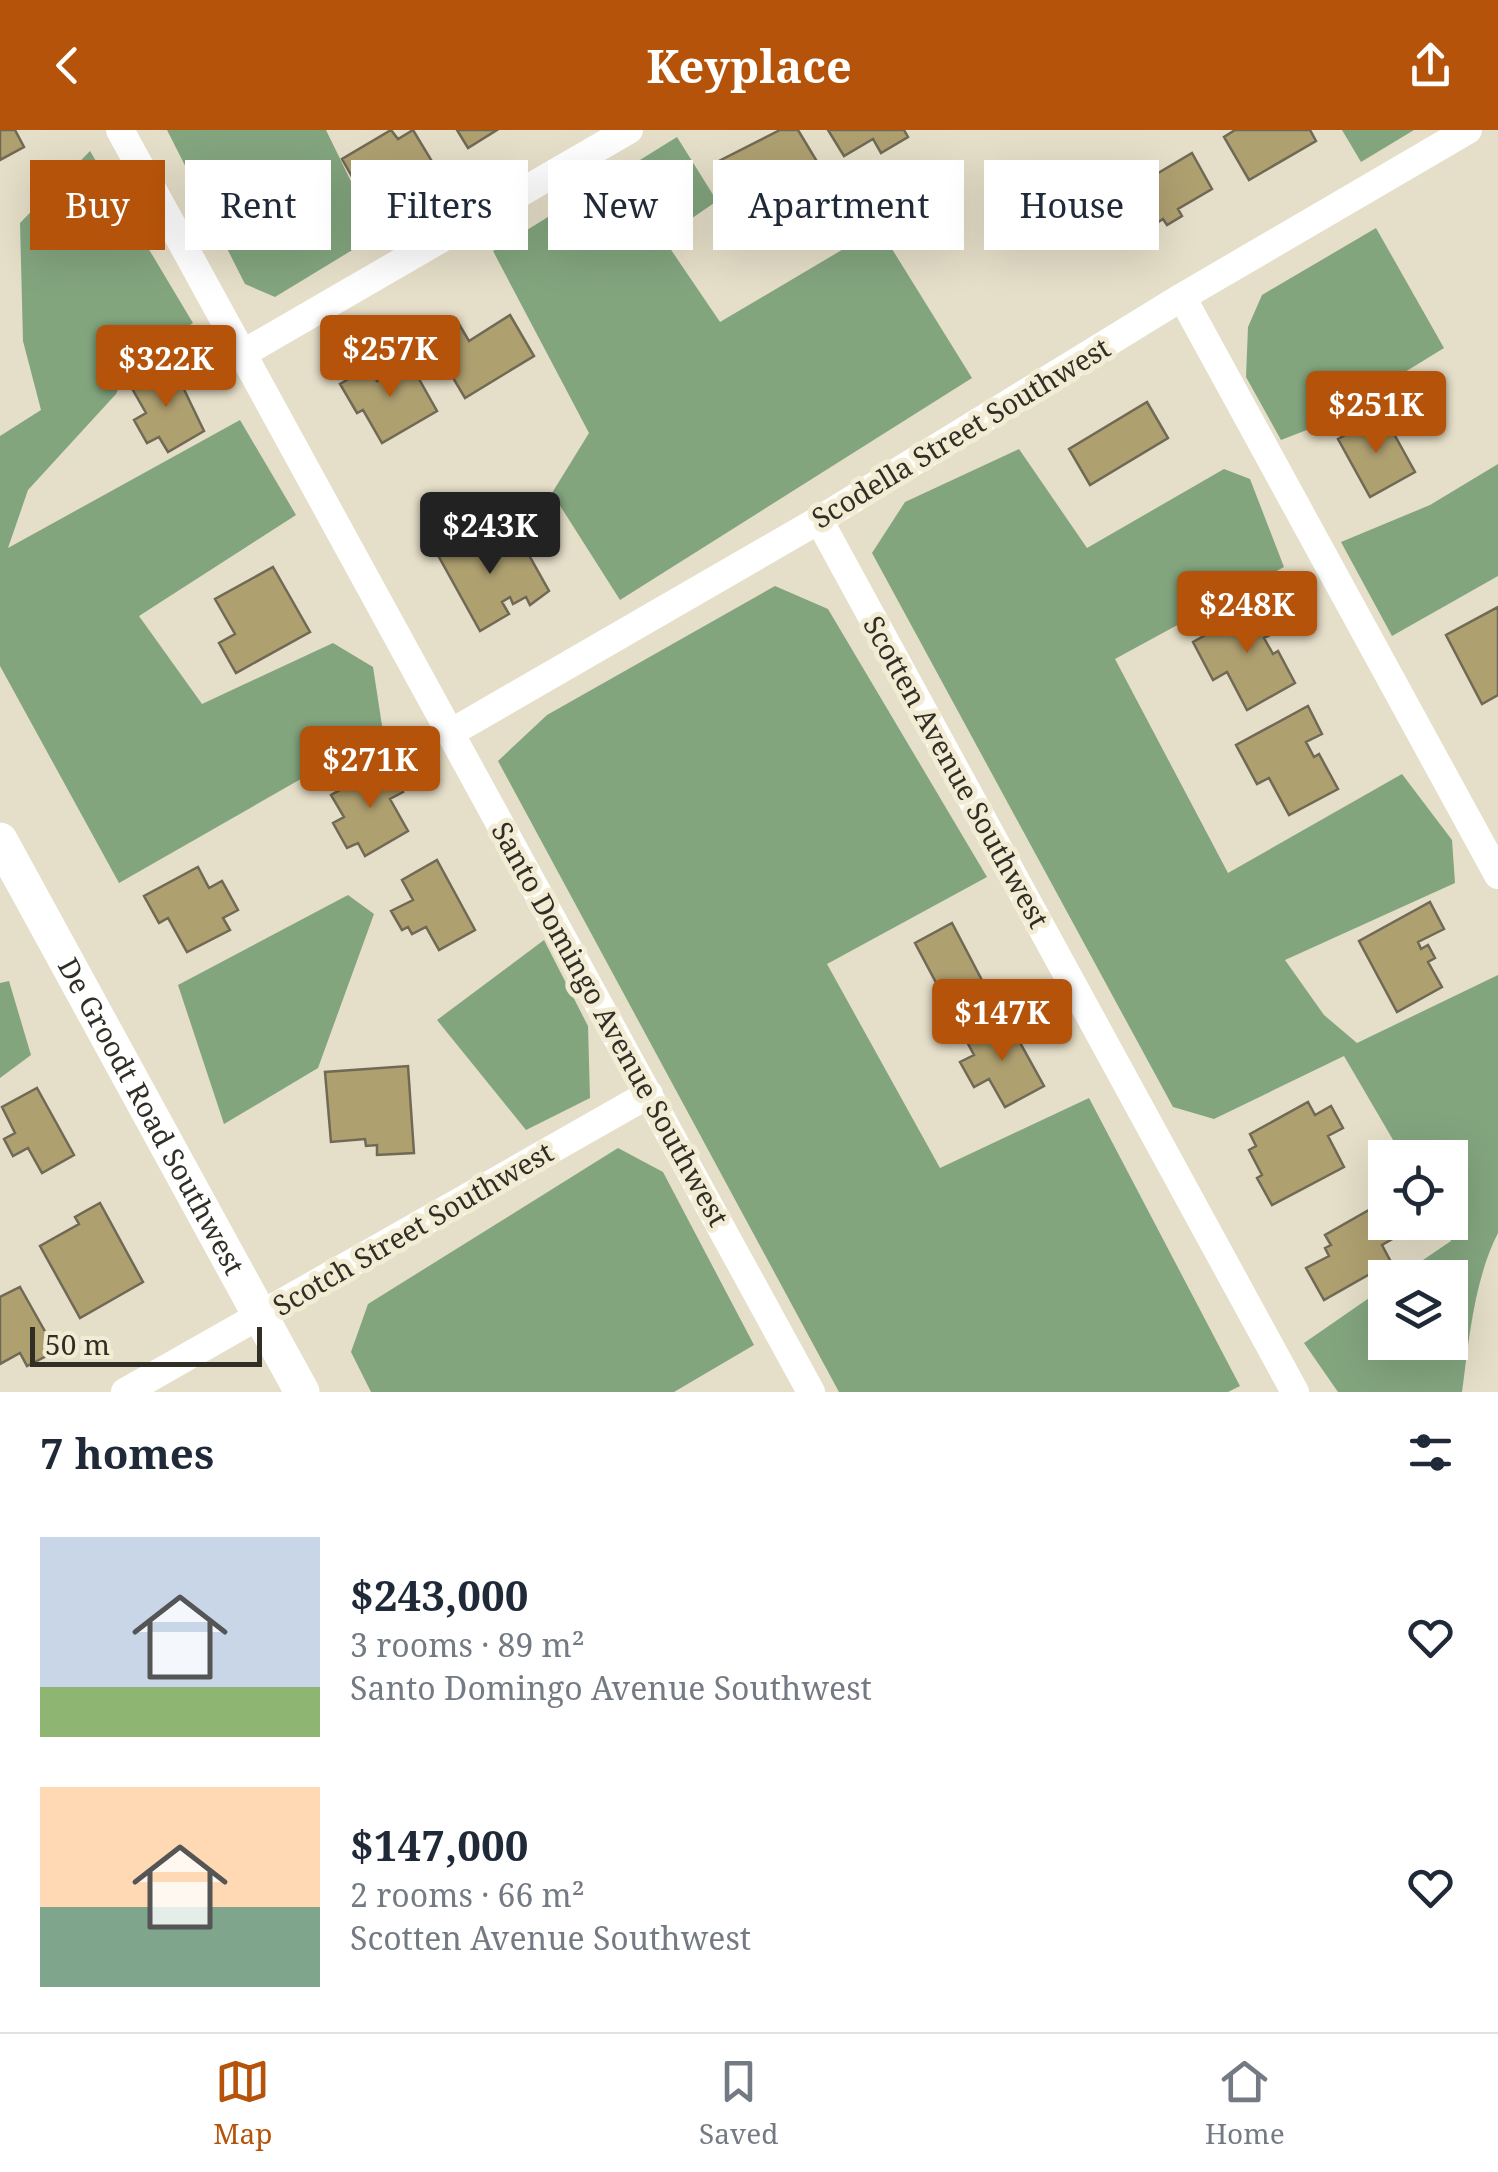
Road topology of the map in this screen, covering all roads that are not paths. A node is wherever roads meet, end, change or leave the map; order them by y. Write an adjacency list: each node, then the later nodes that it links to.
1 (120, 130): 5 (street, Santo Domingo Avenue Southwest)
2 (629, 130): 5 (street)
3 (1468, 130): 4 (street, Scodella Street Southwest)
4 (1182, 297): 6 (street, Scodella Street Southwest); 9 (street)
5 (242, 354): 7 (street, Santo Domingo Avenue Southwest)
6 (819, 520): 7 (street, Scodella Street Southwest); 15 (street, Scotten Avenue Southwest)
7 (452, 732): 10 (street, Santo Domingo Avenue Southwest)
8 (0, 840): 11 (street, De Groodt Road Southwest)
9 (1498, 876)
10 (649, 1094): 11 (street, Scotch Street Southwest); 14 (street, Santo Domingo Avenue Southwest)
11 (260, 1315): 12 (street, Scotch Street Southwest); 13 (street, De Groodt Road Southwest)
12 (124, 1392)
13 (302, 1392)
14 (811, 1392)
15 (1295, 1392)

